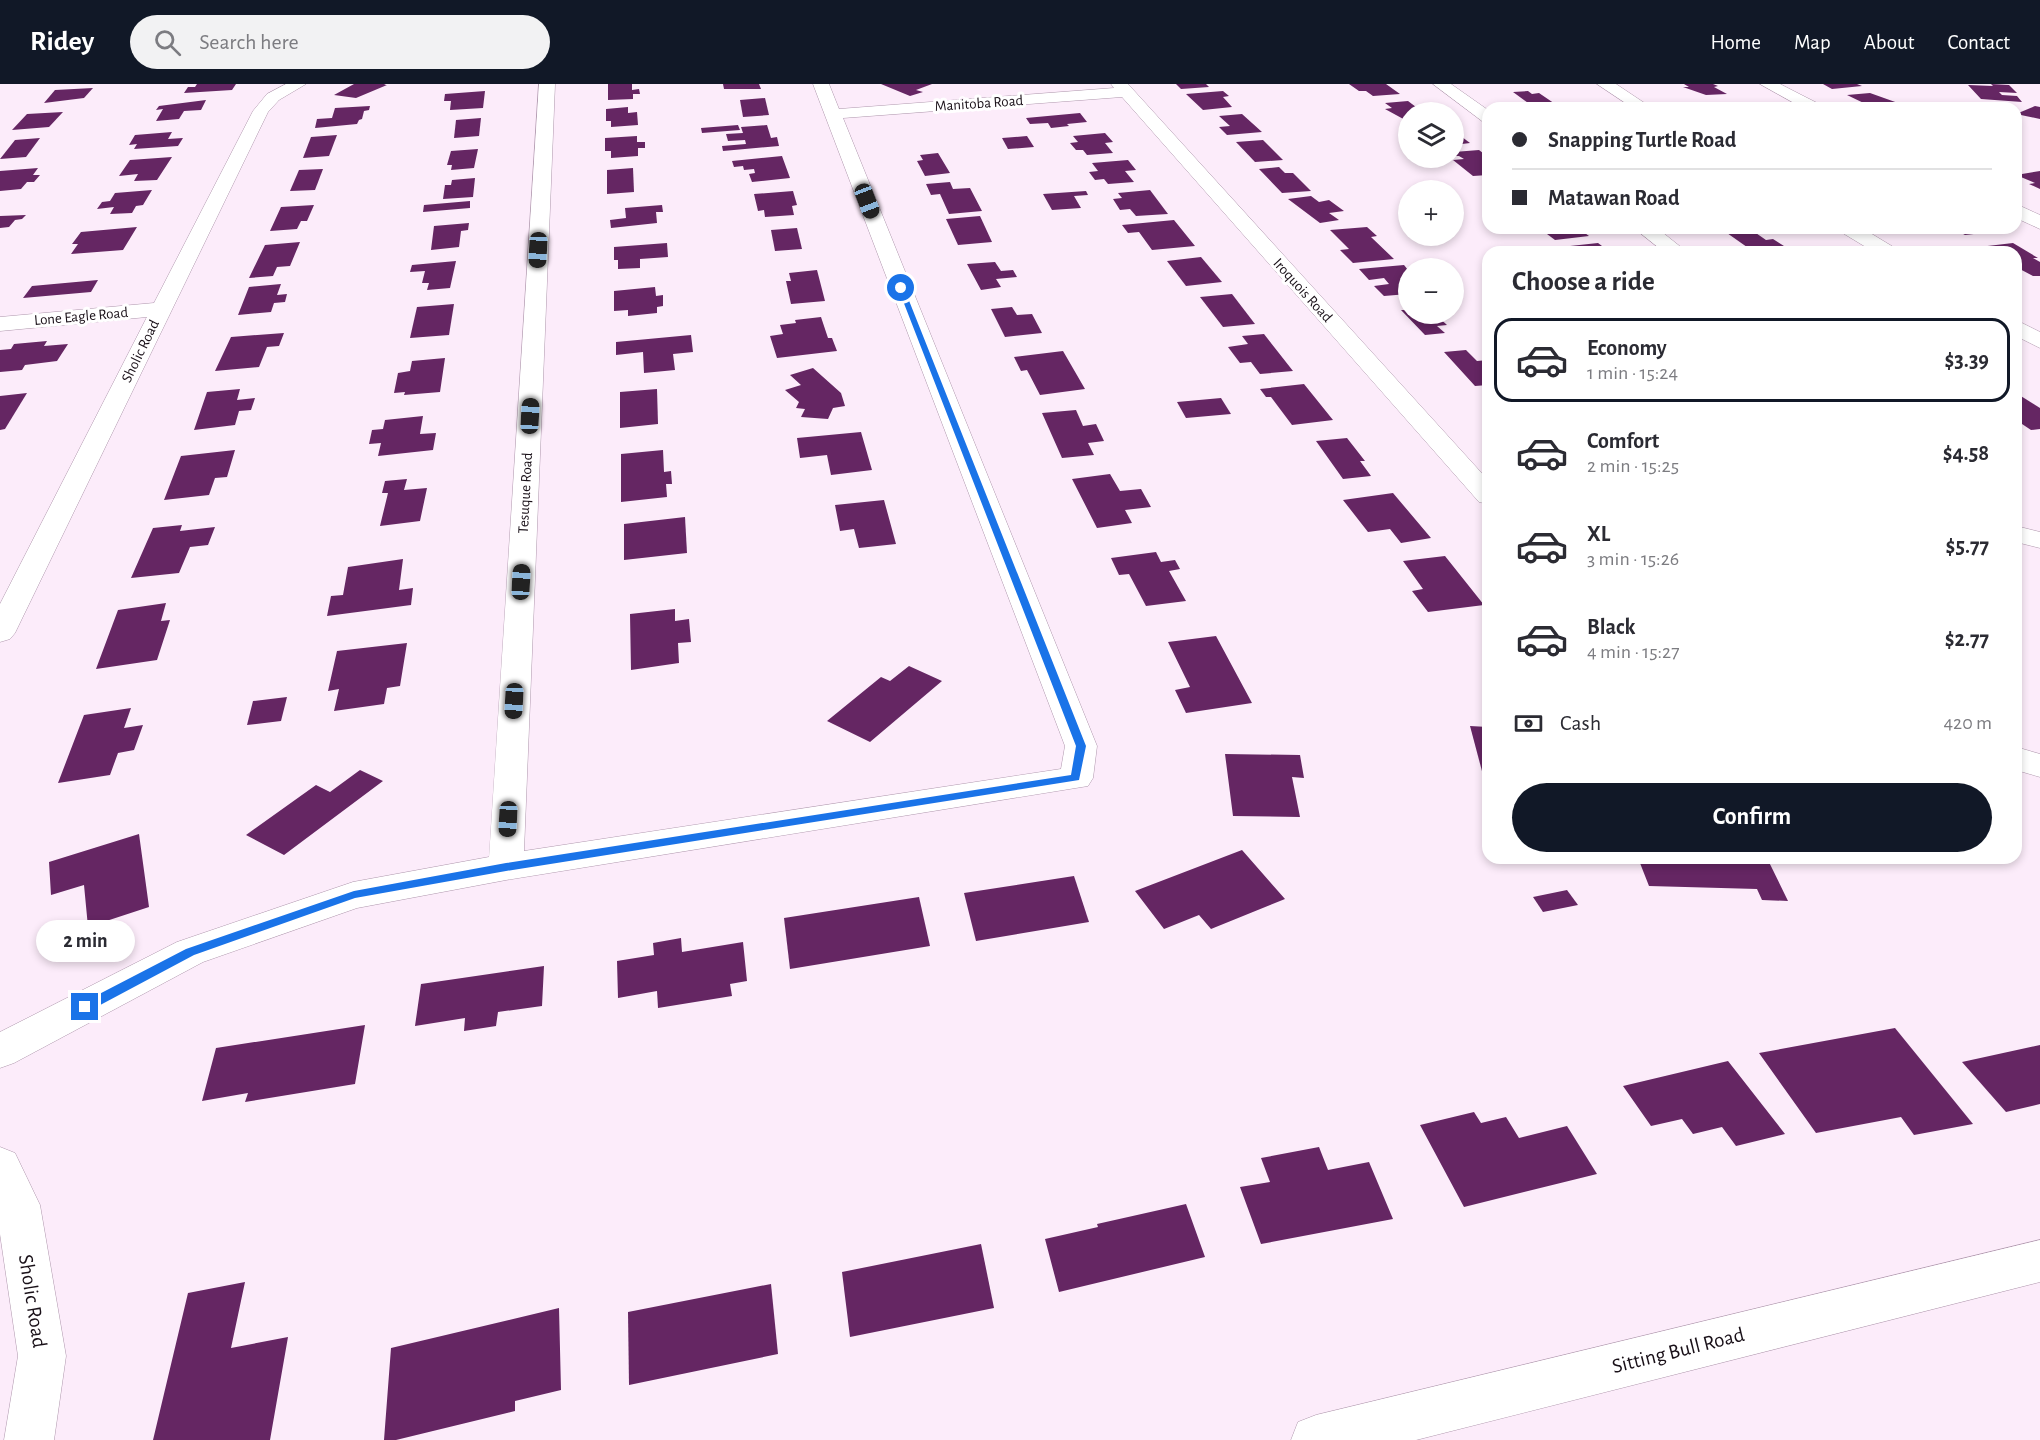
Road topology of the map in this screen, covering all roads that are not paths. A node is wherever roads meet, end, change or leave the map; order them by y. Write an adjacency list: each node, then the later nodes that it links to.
1 (298, 84): 18 (street, Sholic Road)
2 (547, 84): 28 (street, Tesuque Road)
3 (821, 84): 10 (street)
4 (1441, 84): 11 (street)
5 (1605, 84): 8 (street)
6 (1768, 84): 9 (street)
7 (1122, 88): 10 (street, Manitoba Road); 22 (street, Iroquois Road)
8 (1634, 102)
9 (1803, 102)
10 (833, 114): 28 (street)
11 (1482, 114)
12 (2022, 213): 13 (street)
13 (2040, 223)
14 (1652, 234): 16 (street)
15 (1858, 234): 17 (street)
16 (1669, 246)
17 (1878, 246)
18 (161, 309): 19 (street, Lone Eagle Road); 25 (street, Sholic Road)
19 (0, 324)
20 (2022, 330): 21 (street)
21 (2040, 341)
22 (1482, 489)
23 (2022, 536): 24 (street)
24 (2040, 540)
25 (0, 633)
26 (2022, 760): 27 (street)
27 (2040, 766)
28 (506, 867): 29 (street)
29 (0, 1051)
30 (0, 1166): 32 (street, Sholic Road)
31 (2040, 1261): 33 (street, Sitting Bull Road)
32 (30, 1440)
33 (1316, 1440)

